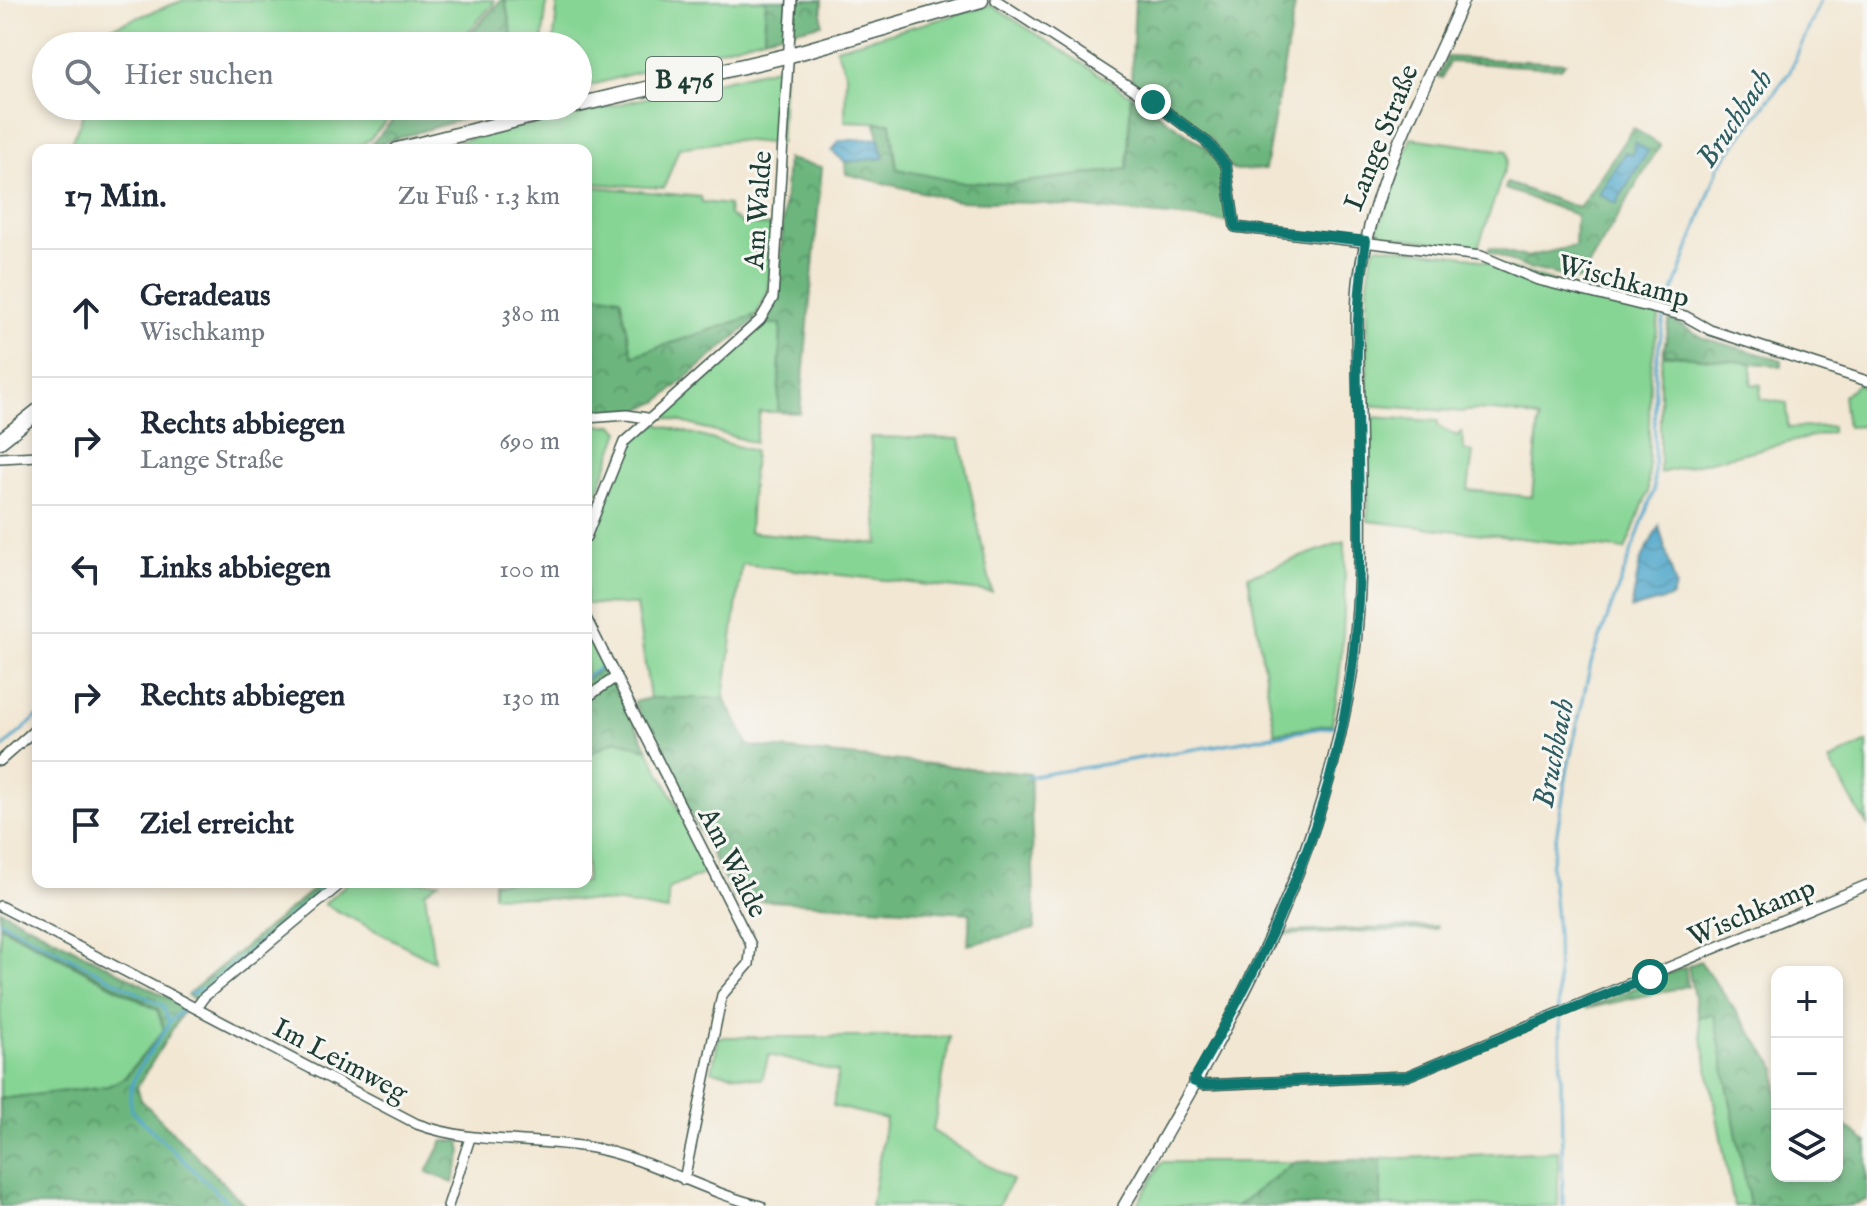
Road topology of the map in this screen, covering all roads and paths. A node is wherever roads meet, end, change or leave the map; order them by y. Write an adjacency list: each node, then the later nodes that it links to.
1 (792, 0): 5 (street, Am Walde)
2 (981, 0): 5 (main road, B 476)
3 (996, 0): 9 (street, Wischkamp)
4 (1463, 0): 9 (street, Lange Straße)
5 (790, 55): 6 (main road, B 476); 13 (street, Am Walde)
6 (592, 101)
7 (516, 120): 8 (main road, B 476)
8 (421, 144)
9 (1366, 241): 10 (street, Wischkamp); 27 (street, Lange Straße)
10 (1867, 382)
11 (32, 416): 14 (main road)
12 (592, 418): 13 (street)
13 (647, 418): 17 (street, Am Walde)
14 (0, 441)
15 (32, 456): 16 (street)
16 (0, 458)
17 (592, 522)
18 (592, 630): 19 (street, Am Walde)
19 (616, 677): 20 (street); 29 (street, Am Walde)
20 (592, 694)
21 (32, 732): 22 (street)
22 (0, 761)
23 (1867, 885): 27 (street, Wischkamp)
24 (336, 888): 26 (street)
25 (0, 906): 26 (street, Im Leimweg)
26 (196, 1008): 28 (street, Im Leimweg)
27 (1193, 1081): 32 (street, Lange Straße)
28 (470, 1138): 29 (street, Im Leimweg); 30 (street)
29 (684, 1180): 31 (street, Im Leimweg)
30 (448, 1206)
31 (761, 1206)
32 (1124, 1206)

